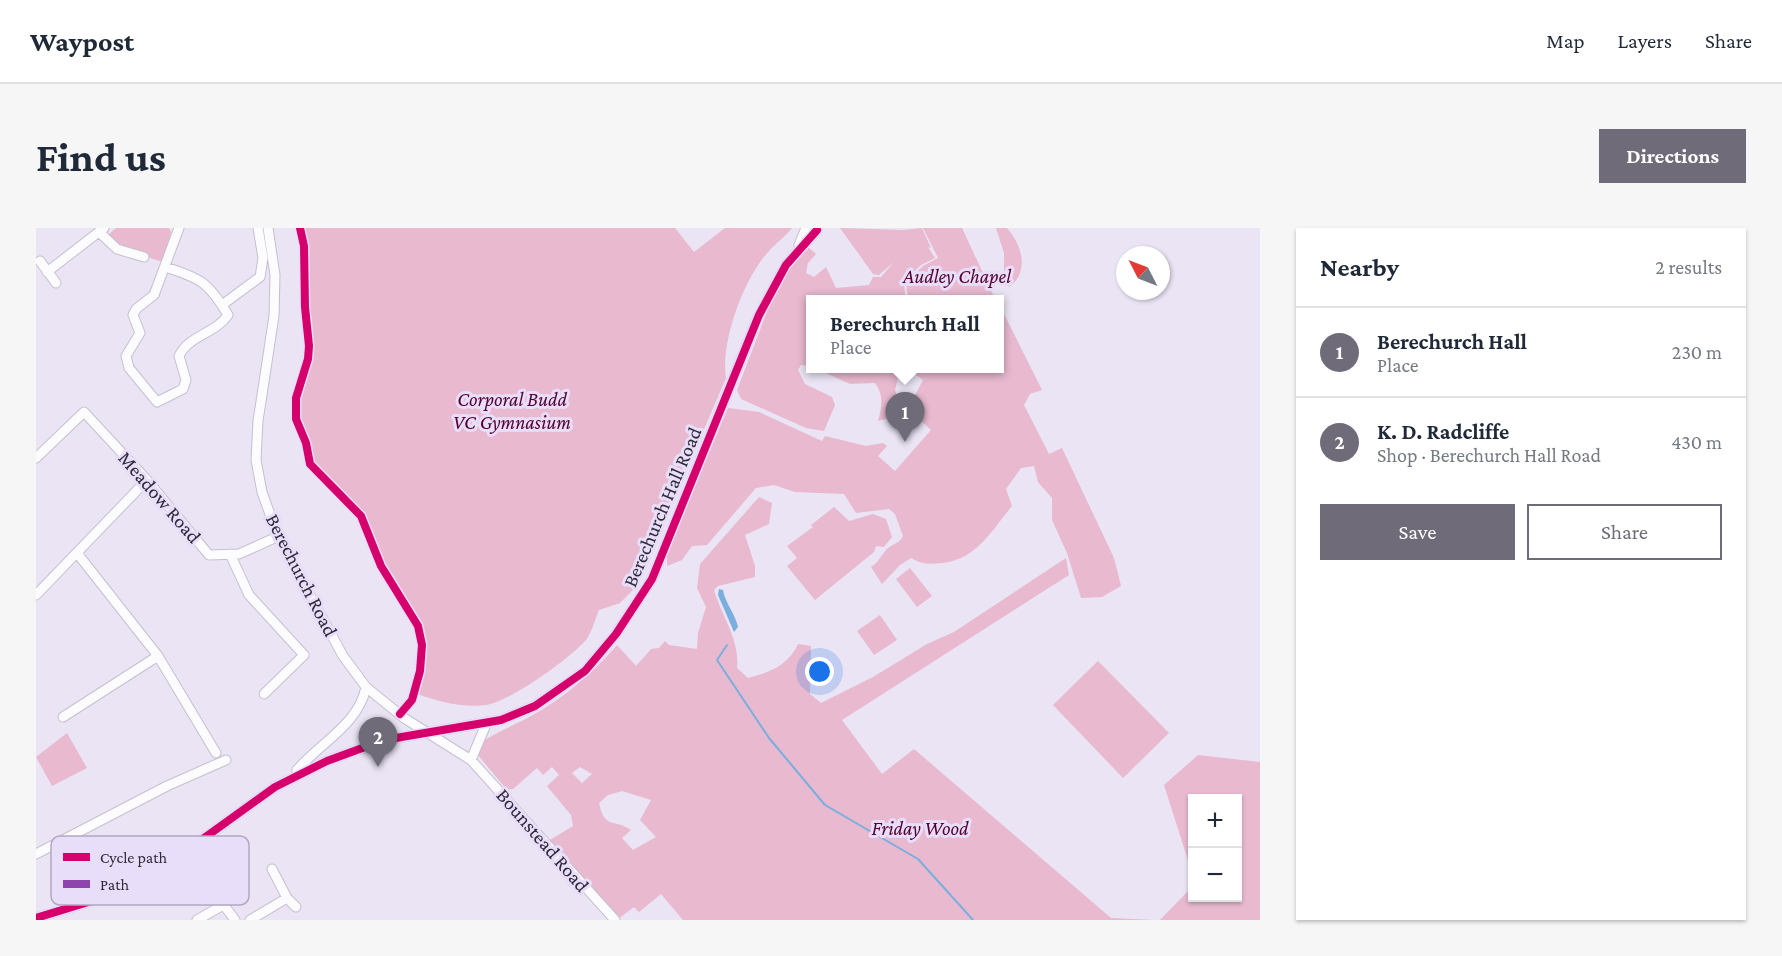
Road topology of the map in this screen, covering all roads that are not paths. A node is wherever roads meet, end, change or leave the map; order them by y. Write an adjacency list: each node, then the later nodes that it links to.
1 (179, 228): 10 (street)
2 (258, 228): 13 (street)
3 (268, 228): 16 (street, Berechurch Road)
4 (806, 228): 7 (street, Berechurch Hall Road)
5 (817, 229): 7 (street, Berechurch Hall Road)
6 (102, 230): 8 (street); 11 (street)
7 (797, 250): 25 (street, Berechurch Hall Road)
8 (144, 257)
9 (40, 261): 11 (street)
10 (165, 267): 13 (street); 13 (street)
11 (47, 272): 12 (street)
12 (56, 283)
13 (222, 305)
14 (36, 458): 15 (street, Meadow Road)
15 (147, 480): 17 (street); 18 (street, Meadow Road)
16 (279, 536): 18 (street, Meadow Road); 21 (street, Berechurch Road)
17 (77, 553): 19 (street); 20 (street)
18 (230, 554): 22 (street)
19 (36, 595)
20 (158, 656): 23 (street); 28 (street)
21 (366, 687): 24 (street, Berechurch Road); 31 (street)
22 (264, 694)
23 (63, 717)
24 (404, 717): 26 (street, Berechurch Road); 27 (street)
25 (487, 722): 26 (street, Berechurch Hall Road); 30 (street)
26 (427, 731): 27 (street, Berechurch Hall Road); 30 (street, Bounstead Road)
27 (405, 736): 31 (street, Berechurch Hall Road)
28 (216, 753)
29 (226, 760): 32 (street)
30 (471, 760): 46 (street, Bounstead Road)
31 (297, 775): 33 (street, Berechurch Hall Road)
32 (69, 836)
33 (207, 836)
34 (51, 845): 35 (street)
35 (36, 853)
36 (272, 869): 37 (street)
37 (287, 898): 41 (street); 45 (street)
38 (75, 905): 42 (street, Berechurch Hall Road)
39 (223, 905): 43 (street)
40 (226, 905): 44 (street)
41 (296, 907)
42 (36, 918)
43 (197, 920)
44 (235, 920)
45 (250, 920)
46 (615, 920)

